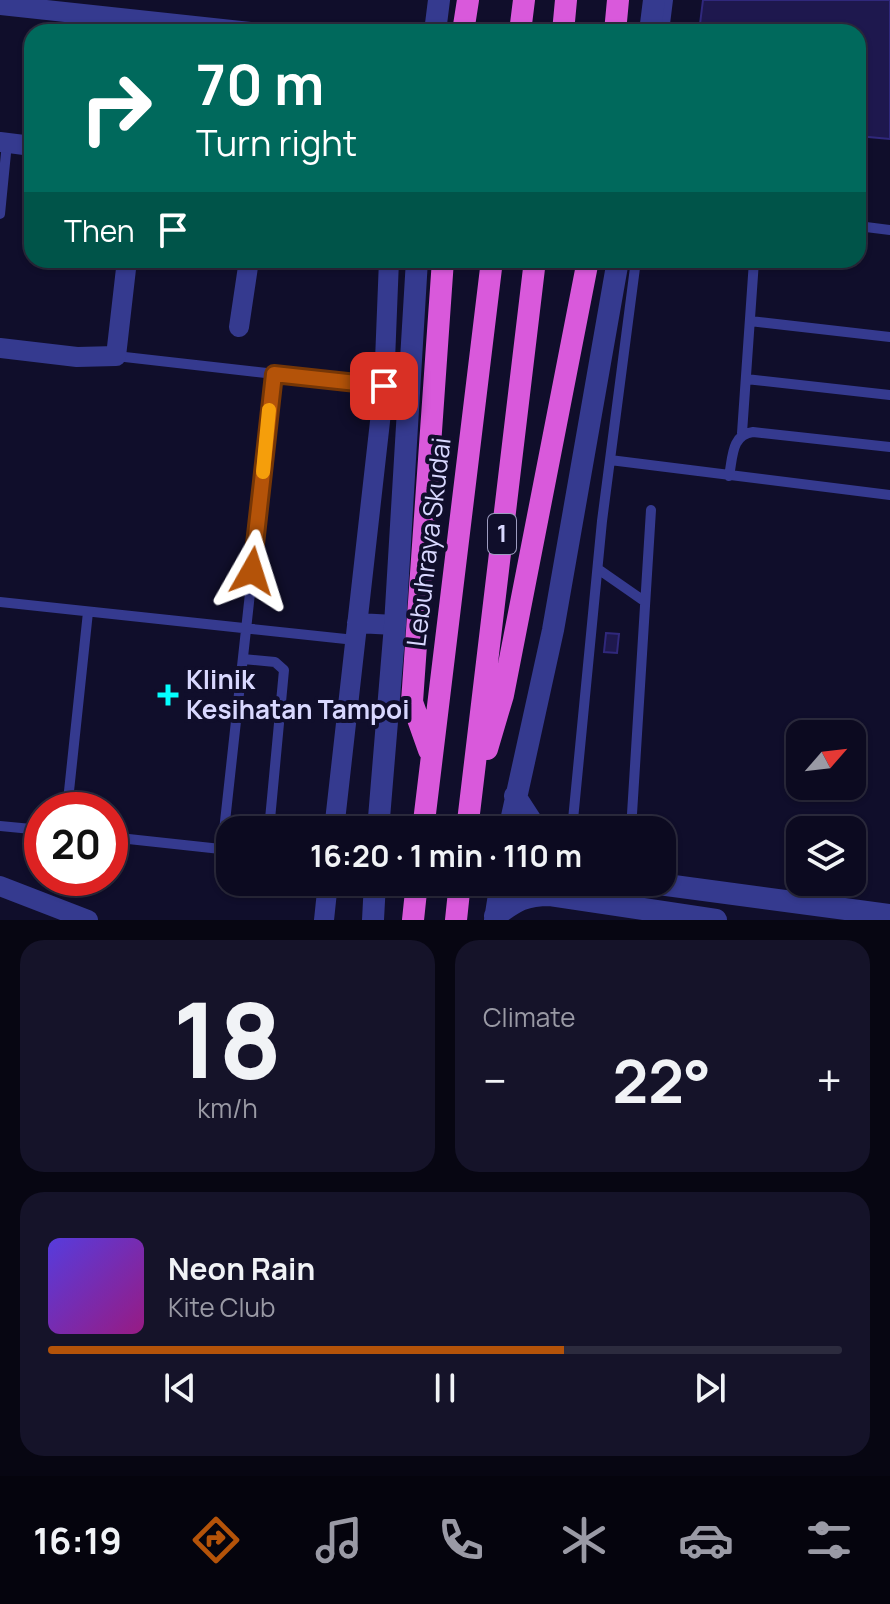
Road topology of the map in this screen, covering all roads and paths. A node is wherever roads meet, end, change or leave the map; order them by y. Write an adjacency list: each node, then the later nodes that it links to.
1 (439, 0): 11 (street)
2 (468, 0): 12 (highway)
3 (524, 0): 13 (highway)
4 (566, 0): 14 (highway)
5 (618, 0): 15 (highway)
6 (654, 0): 16 (street)
7 (668, 0): 17 (lane)
8 (0, 5): 9 (street)
9 (82, 7): 10 (street)
10 (196, 24)
11 (436, 24)
12 (464, 24)
13 (521, 24)
14 (564, 24)
15 (616, 24)
16 (651, 24)
17 (665, 24)
18 (4, 142): 19 (street); 20 (lane)
19 (24, 145)
20 (0, 214)
21 (866, 227): 22 (lane)
22 (890, 230)
23 (126, 268): 38 (street)
24 (248, 268): 35 (street)
25 (389, 268): 41 (street)
26 (416, 268): 42 (street)
27 (442, 268): 58 (highway)
28 (491, 268): 58 (highway, Lebuhraya Skudai / 1)
29 (534, 268): 61 (highway, 1)
30 (586, 268): 61 (highway)
31 (617, 268): 60 (street)
32 (635, 268): 46 (lane)
33 (754, 268): 34 (lane)
34 (750, 321): 36 (lane); 40 (lane)
35 (239, 327)
36 (890, 337)
37 (0, 348): 38 (street)
38 (116, 356): 39 (lane)
39 (274, 374): 41 (lane); 55 (lane)
40 (746, 379): 43 (lane); 44 (lane)
41 (384, 386): 42 (lane); 56 (street)
42 (407, 389): 54 (street)
43 (890, 395)
44 (742, 433): 45 (lane); 47 (lane)
45 (890, 447)
46 (610, 460): 47 (lane); 50 (lane)
47 (729, 476): 48 (lane)
48 (890, 495)
49 (651, 510): 51 (lane)
50 (598, 569): 51 (lane); 70 (lane)
51 (644, 601): 71 (lane)
52 (0, 602): 53 (lane)
53 (88, 612): 55 (lane); 59 (lane)
54 (395, 625): 56 (street); 65 (street)
55 (246, 628): 56 (lane); 57 (lane)
56 (356, 631): 64 (street)
57 (243, 659): 62 (lane); 63 (lane)
58 (431, 755): 66 (highway, Lebuhraya Skudai / 1)
59 (69, 792)
60 (515, 796): 68 (street); 69 (street)
61 (470, 807): 67 (highway, 1)
62 (229, 816)
63 (270, 816)
64 (336, 816)
65 (379, 816)
66 (424, 816)
67 (469, 816)
68 (511, 816)
69 (528, 816)
70 (573, 816)
71 (632, 816)
72 (0, 826): 73 (lane)
73 (24, 828)
74 (128, 839): 75 (lane)
75 (216, 848)
76 (0, 886): 85 (street)
77 (676, 886): 83 (street)
78 (327, 896): 86 (street)
79 (374, 896): 87 (street)
80 (416, 896): 88 (highway)
81 (459, 896): 89 (highway)
82 (499, 896): 84 (street)
83 (890, 915)
84 (495, 918): 90 (street)
85 (88, 920)
86 (324, 920)
87 (373, 920)
88 (413, 920)
89 (456, 920)
90 (716, 920)

